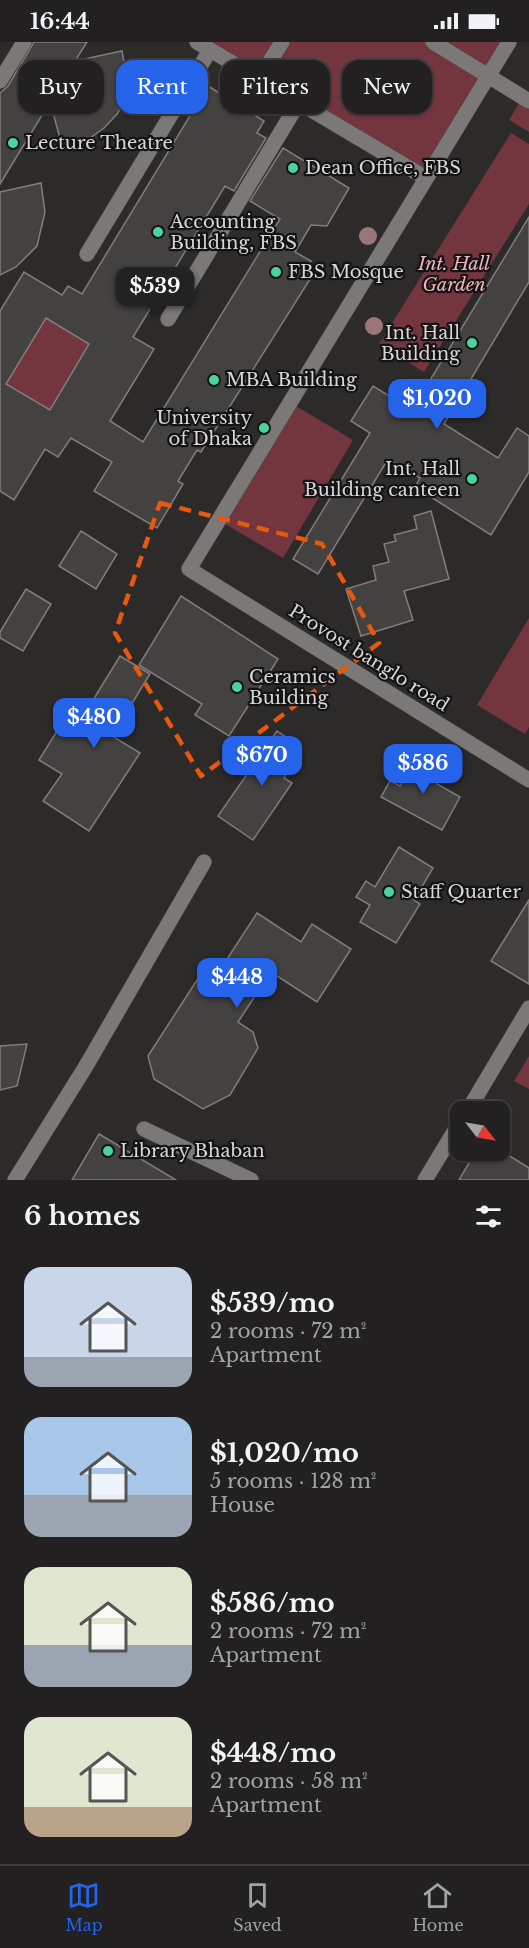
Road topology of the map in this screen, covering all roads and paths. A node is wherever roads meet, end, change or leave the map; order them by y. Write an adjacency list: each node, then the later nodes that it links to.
1 (24, 42): 9 (street)
2 (282, 42): 7 (street)
3 (433, 42): 8 (street)
4 (509, 42): 8 (street)
5 (204, 46): 6 (street); 14 (street)
6 (227, 60)
7 (271, 60)
8 (489, 76): 10 (street); 13 (street)
9 (0, 81)
10 (529, 101)
11 (292, 114): 15 (street)
12 (319, 114): 13 (street)
13 (426, 178): 16 (street, Provost banglo road)
14 (87, 254)
15 (168, 318)
16 (529, 780)
17 (204, 862): 22 (street)
18 (529, 1008): 19 (street)
19 (474, 1101)
20 (144, 1129): 23 (street)
21 (450, 1139): 24 (street)
22 (15, 1180)
23 (251, 1180)
24 (425, 1180)

